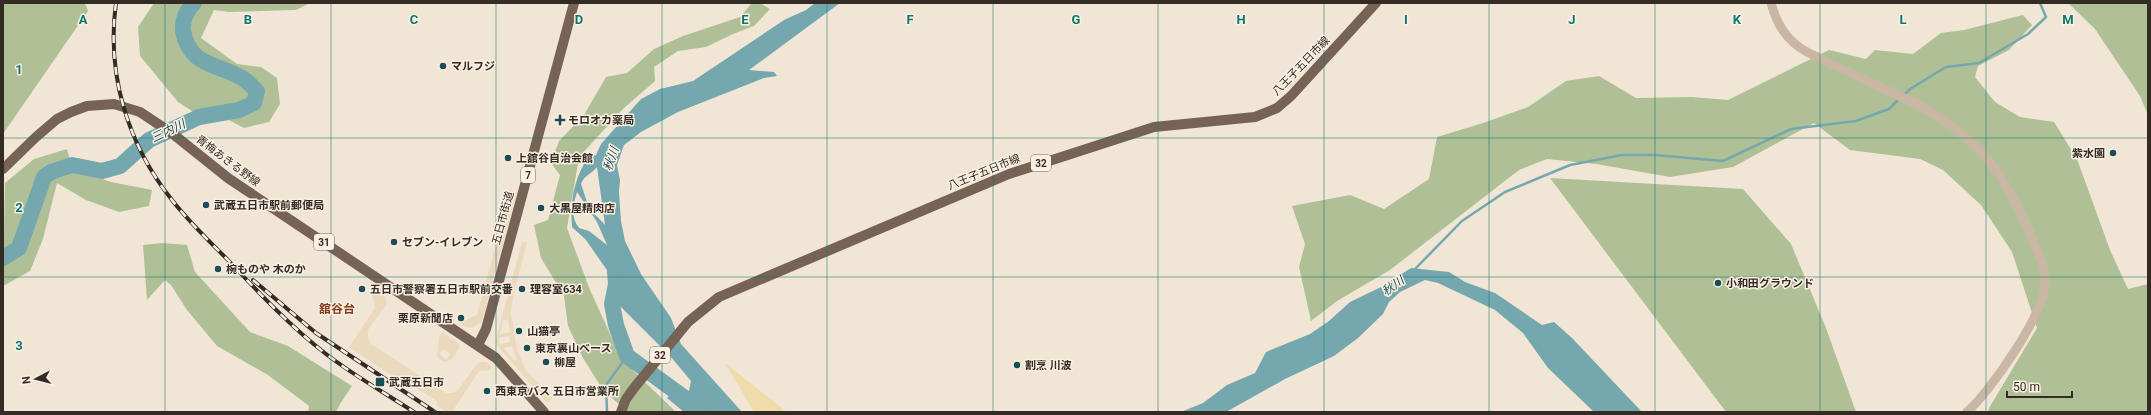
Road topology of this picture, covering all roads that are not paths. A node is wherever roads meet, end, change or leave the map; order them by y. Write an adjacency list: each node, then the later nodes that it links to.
1 (574, 3): 5 (main road, 五日市街道 / 7)
2 (1376, 3): 7 (main road, 八王子五日市線 / 32)
3 (1771, 3): 8 (street)
4 (3, 169): 5 (main road, 青梅あきる野線 / 31)
5 (478, 345): 6 (main road, 青梅あきる野線 / 31)
6 (544, 412)
7 (621, 412)
8 (1967, 412)

